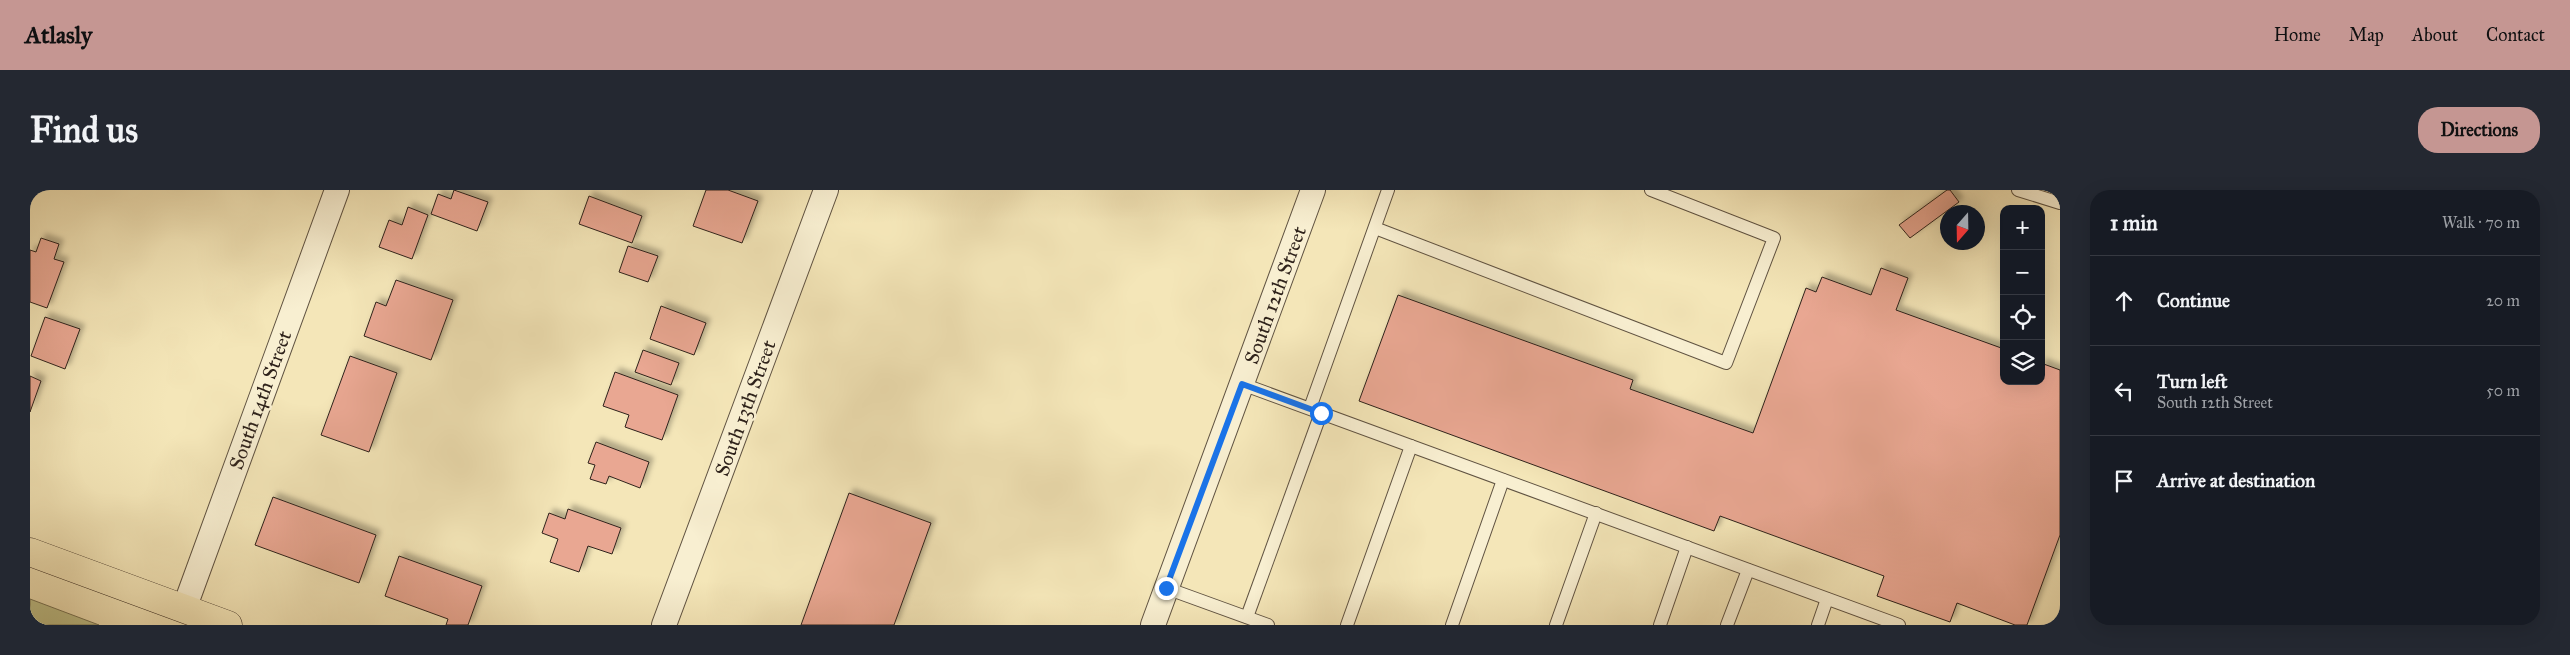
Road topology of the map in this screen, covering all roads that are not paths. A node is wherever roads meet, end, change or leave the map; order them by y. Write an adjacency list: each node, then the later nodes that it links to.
1 (337, 190): 19 (street, South 14th Street)
2 (826, 190): 22 (street, South 13th Street)
3 (1314, 190): 9 (street, South 12th Street)
4 (1388, 190): 8 (lane)
5 (1651, 190): 8 (lane)
6 (2018, 190): 7 (lane)
7 (2060, 203)
8 (1375, 228): 10 (lane)
9 (1242, 384): 10 (lane); 17 (street, South 12th Street)
10 (1316, 411): 11 (lane); 20 (lane)
11 (1411, 446): 12 (lane); 25 (lane)
12 (1503, 480): 13 (lane); 26 (lane)
13 (1596, 513): 14 (lane); 27 (lane)
14 (1687, 547): 16 (lane); 28 (lane)
15 (30, 552): 19 (main road)
16 (1748, 570): 18 (lane); 29 (lane)
17 (1166, 588): 20 (lane); 23 (street, South 12th Street)
18 (1827, 599): 30 (lane); 31 (lane)
19 (184, 609): 21 (main road)
20 (1247, 617): 24 (lane)
21 (228, 625)
22 (664, 625)
23 (1153, 625)
24 (1268, 625)
25 (1347, 625)
26 (1452, 625)
27 (1556, 625)
28 (1660, 625)
29 (1727, 625)
30 (1818, 625)
31 (1898, 625)

